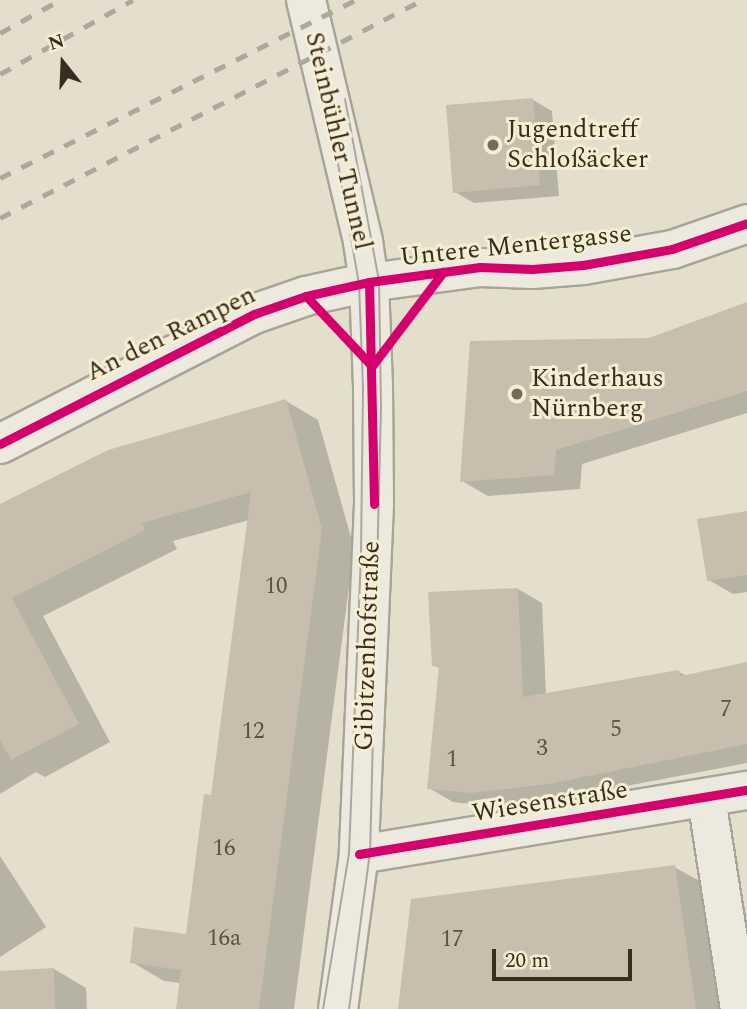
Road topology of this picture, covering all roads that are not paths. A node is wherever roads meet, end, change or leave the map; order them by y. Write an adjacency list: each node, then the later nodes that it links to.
1 (306, 0): 3 (main road, Steinbühler Tunnel)
2 (747, 223): 3 (street, Untere Mentergasse)
3 (369, 282): 4 (main road, An den Rampen); 7 (main road, Gibitzenhofstraße)
4 (0, 444)
5 (747, 790): 6 (street, Wiesenstraße)
6 (706, 798): 7 (street, Wiesenstraße); 9 (street)
7 (359, 854): 8 (main road, Gibitzenhofstraße)
8 (338, 1009)
9 (738, 1009)

